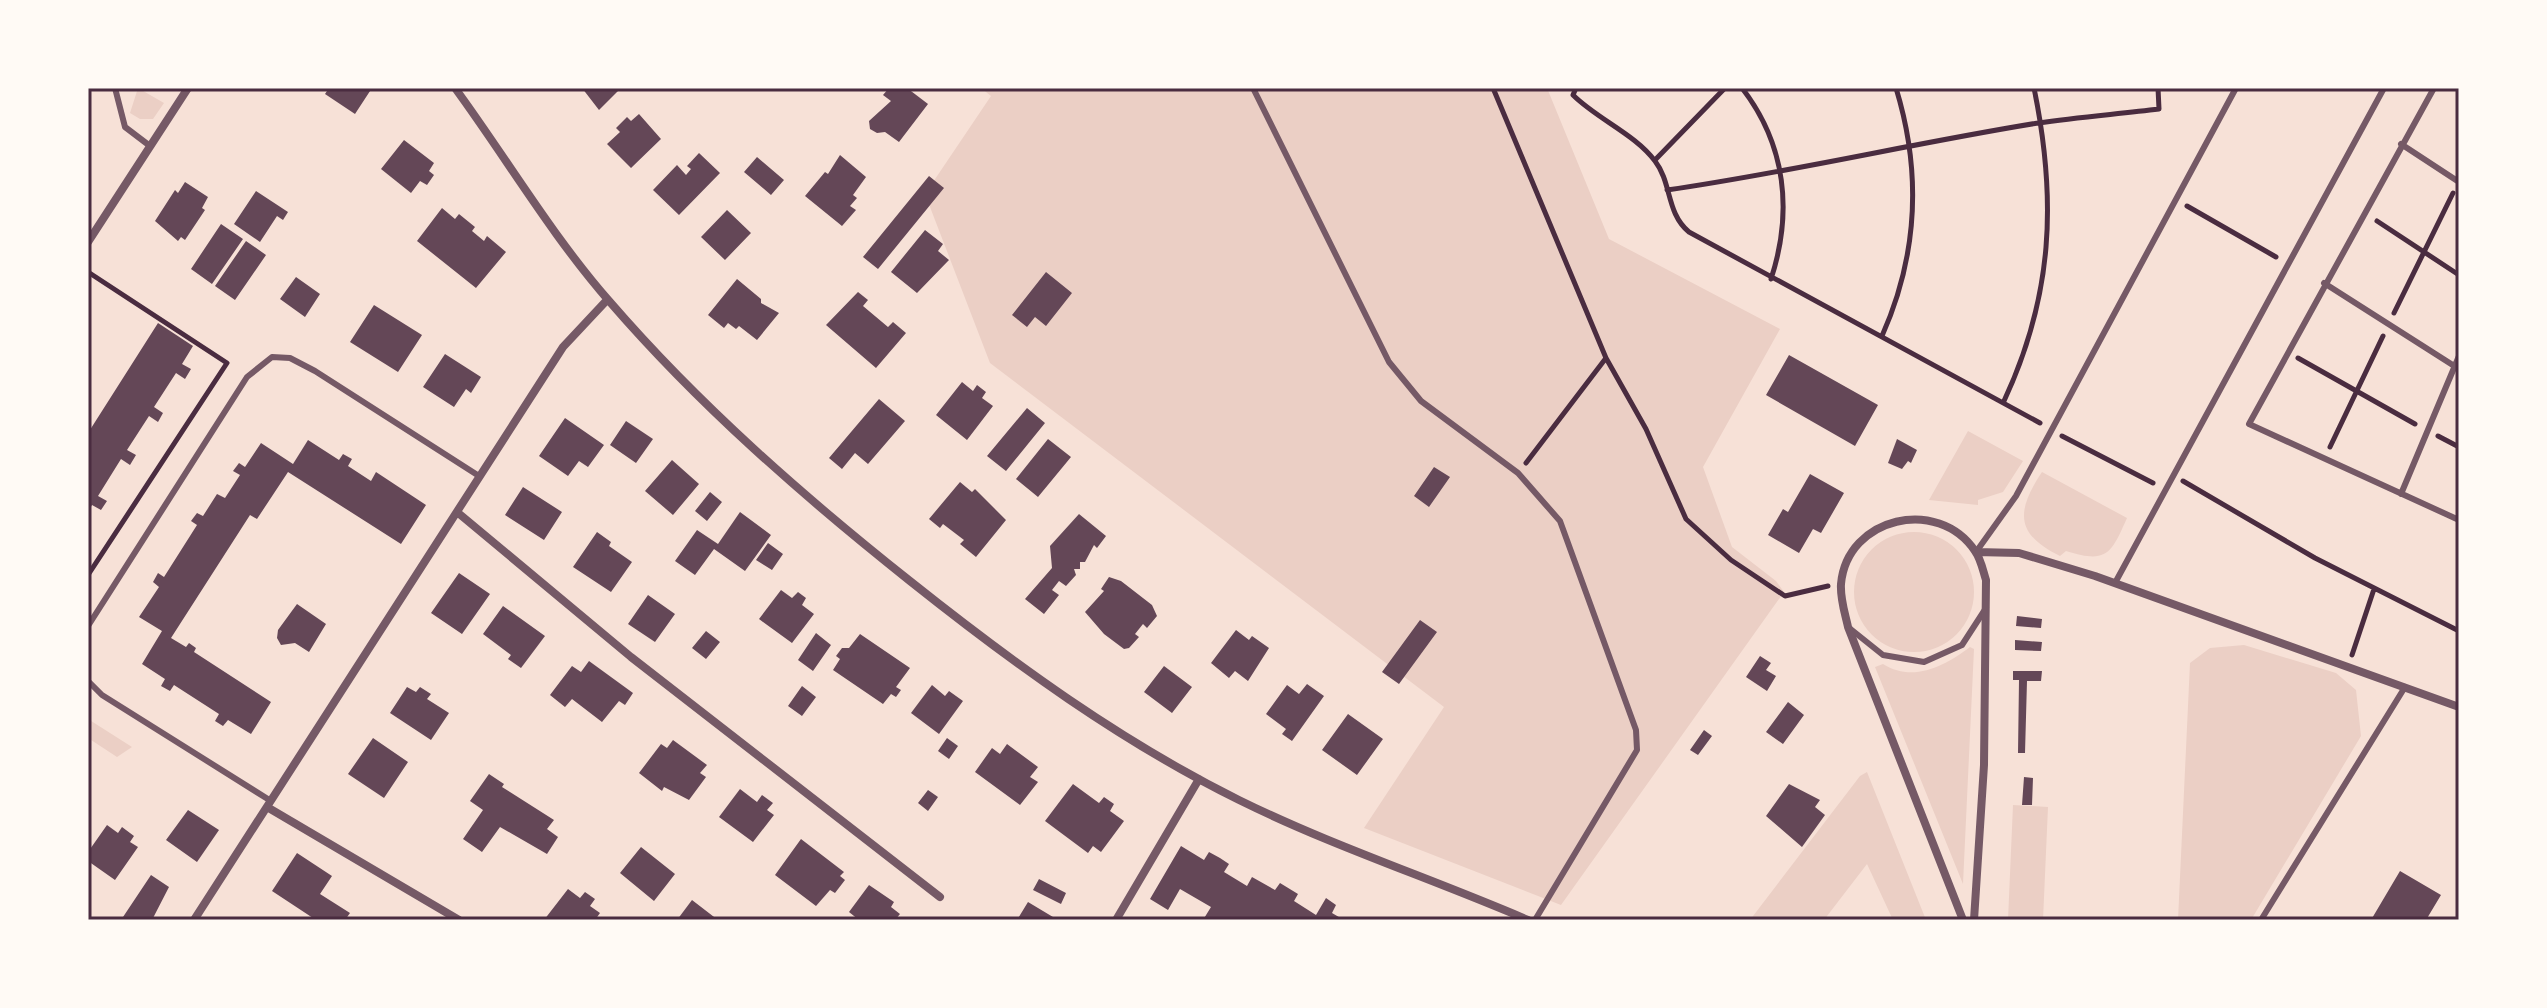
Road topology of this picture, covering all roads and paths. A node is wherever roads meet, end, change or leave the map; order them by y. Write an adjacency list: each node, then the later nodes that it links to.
1 (115, 88): 20 (lane)
2 (188, 88): 20 (street)
3 (455, 88): 33 (street)
4 (1253, 88): 43 (lane)
5 (1493, 88): 37 (path)
6 (1569, 88): 16 (path)
7 (1576, 88): 16 (path)
8 (1725, 88): 21 (path)
9 (1742, 88): 22 (path)
10 (1896, 88): 19 (path)
11 (2034, 88): 17 (path)
12 (2158, 88): 17 (path)
13 (2236, 88): 25 (lane)
14 (2384, 88): 28 (lane)
15 (2434, 88): 18 (lane)
16 (1573, 95): 21 (path)
17 (2041, 122): 19 (path); 39 (path)
18 (2401, 144): 23 (lane); 26 (lane)
19 (1909, 145): 22 (path); 34 (path)
20 (150, 146): 27 (street)
21 (1655, 160): 24 (path)
22 (1782, 173): 24 (path); 31 (path)
23 (2459, 182)
24 (1667, 190): 31 (path)
25 (2176, 200): 28 (path); 40 (lane)
26 (2363, 212): 30 (path); 32 (lane)
27 (88, 242)
28 (2289, 264): 44 (lane)
29 (88, 272): 51 (path)
30 (2459, 275)
31 (1771, 279): 34 (path)
32 (2324, 283): 35 (lane); 38 (lane)
33 (607, 300): 45 (street); 63 (street)
34 (1882, 336): 39 (path)
35 (2287, 352): 41 (path); 47 (lane)
36 (2459, 356): 38 (lane)
37 (1606, 358): 43 (path); 52 (path)
38 (2457, 367): 41 (lane)
39 (2004, 401): 40 (path)
40 (2051, 431): 46 (path); 50 (lane)
41 (2427, 431): 42 (path); 47 (lane)
42 (2459, 447)
43 (1518, 473): 70 (lane)
44 (2172, 475): 46 (lane); 54 (path)
45 (479, 476): 48 (street); 56 (lane)
46 (2164, 489): 53 (lane)
47 (2401, 494): 49 (lane)
48 (457, 512): 64 (street); 65 (street)
49 (2459, 520)
50 (1976, 552): 52 (street); 53 (street); 55 (street)
51 (88, 575)
52 (1841, 583): 57 (street)
53 (2115, 583): 59 (street)
54 (2374, 589): 58 (path); 59 (path)
55 (1988, 604): 57 (lane); 72 (street)
56 (88, 626)
57 (1848, 627): 71 (street)
58 (2459, 631)
59 (2346, 666): 61 (street)
60 (88, 681): 64 (lane)
61 (2405, 687): 62 (street); 73 (lane)
62 (2459, 707)
63 (1199, 779): 68 (street); 69 (street)
64 (269, 804): 66 (street); 67 (street)
65 (940, 897)
66 (194, 920)
67 (459, 920)
68 (1116, 920)
69 (1528, 920)
70 (1535, 920)
71 (1963, 920)
72 (1974, 920)
73 (2261, 920)

